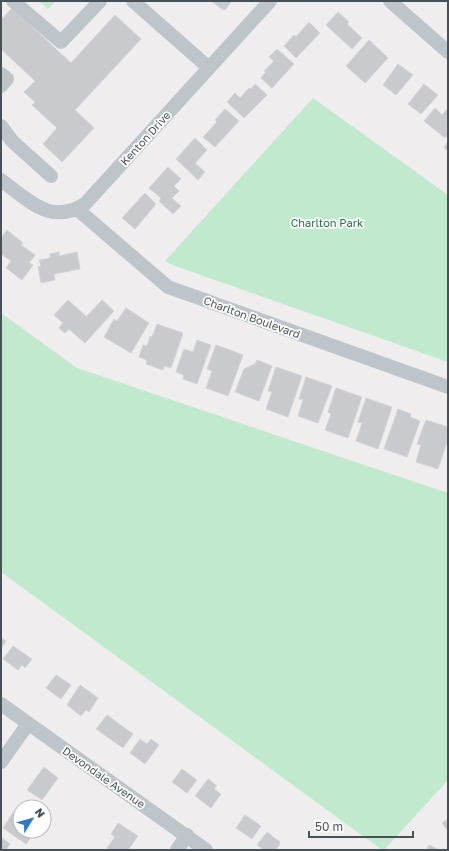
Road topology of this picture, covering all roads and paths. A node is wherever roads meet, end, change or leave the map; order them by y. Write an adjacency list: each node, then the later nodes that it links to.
1 (13, 1): 2 (street)
2 (100, 1)
3 (133, 1): 7 (street)
4 (270, 1): 7 (street, Kenton Drive)
5 (390, 1): 6 (street)
6 (448, 52)
7 (208, 67): 13 (street, Kenton Drive)
8 (1, 74): 9 (street)
9 (1, 86)
10 (1, 126): 11 (street)
11 (50, 176)
12 (1, 180): 13 (street)
13 (78, 209): 14 (street, Charlton Boulevard)
14 (448, 387)
15 (1, 704): 16 (street, Devondale Avenue)
16 (28, 724): 17 (street); 18 (street, Devondale Avenue)
17 (1, 762)
18 (187, 835): 19 (street); 20 (street, Devondale Avenue)
19 (177, 850)
20 (206, 850)

